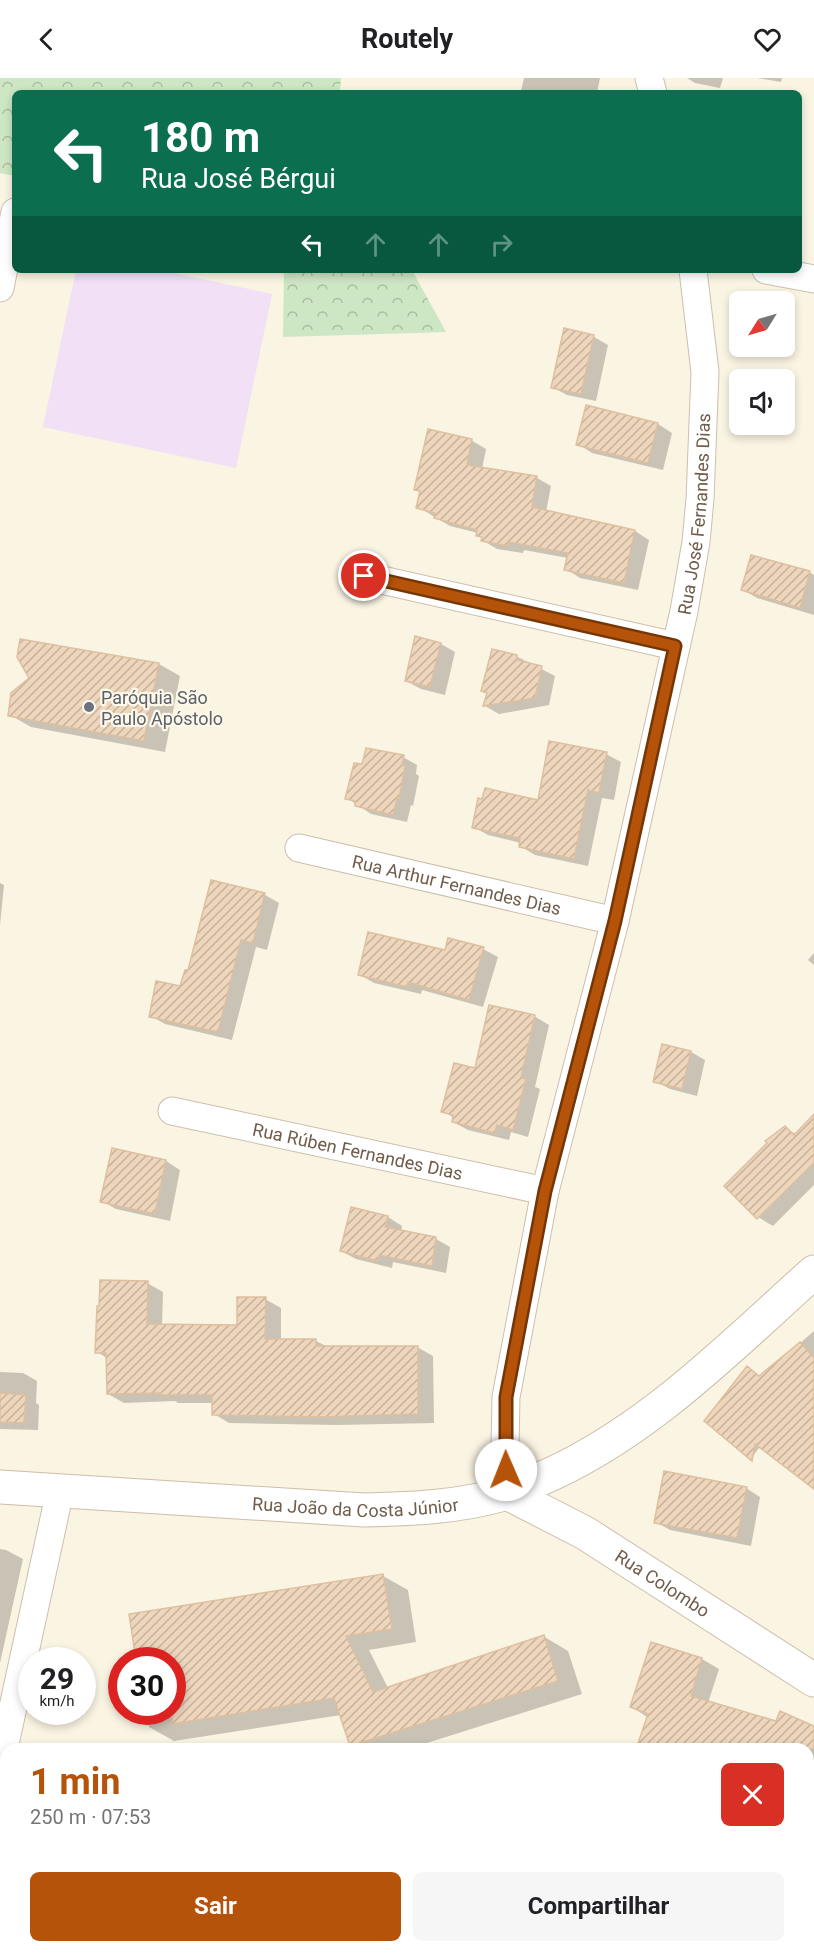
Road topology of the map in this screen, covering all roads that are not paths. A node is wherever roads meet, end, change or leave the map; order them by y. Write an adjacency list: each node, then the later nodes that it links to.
1 (12, 227): 5 (street)
2 (693, 273): 7 (street, Rua José Fernandes Dias)
3 (782, 273): 4 (street)
4 (814, 279)
5 (0, 288)
6 (364, 576): 7 (street)
7 (675, 646): 9 (street, Rua José Fernandes Dias)
8 (299, 848): 9 (street, Rua Arthur Fernandes Dias)
9 (615, 921): 11 (street, Rua José Fernandes Dias)
10 (172, 1111): 11 (street, Rua Rúben Fernandes Dias)
11 (545, 1191): 15 (street, Rua José Fernandes Dias)
12 (814, 1272): 15 (main road, Rua João da Costa Júnior)
13 (0, 1488): 14 (main road, Rua João da Costa Júnior)
14 (60, 1491): 15 (main road, Rua João da Costa Júnior); 17 (street)
15 (507, 1493): 16 (main road, Rua Colombo)
16 (814, 1680)
17 (5, 1743)

